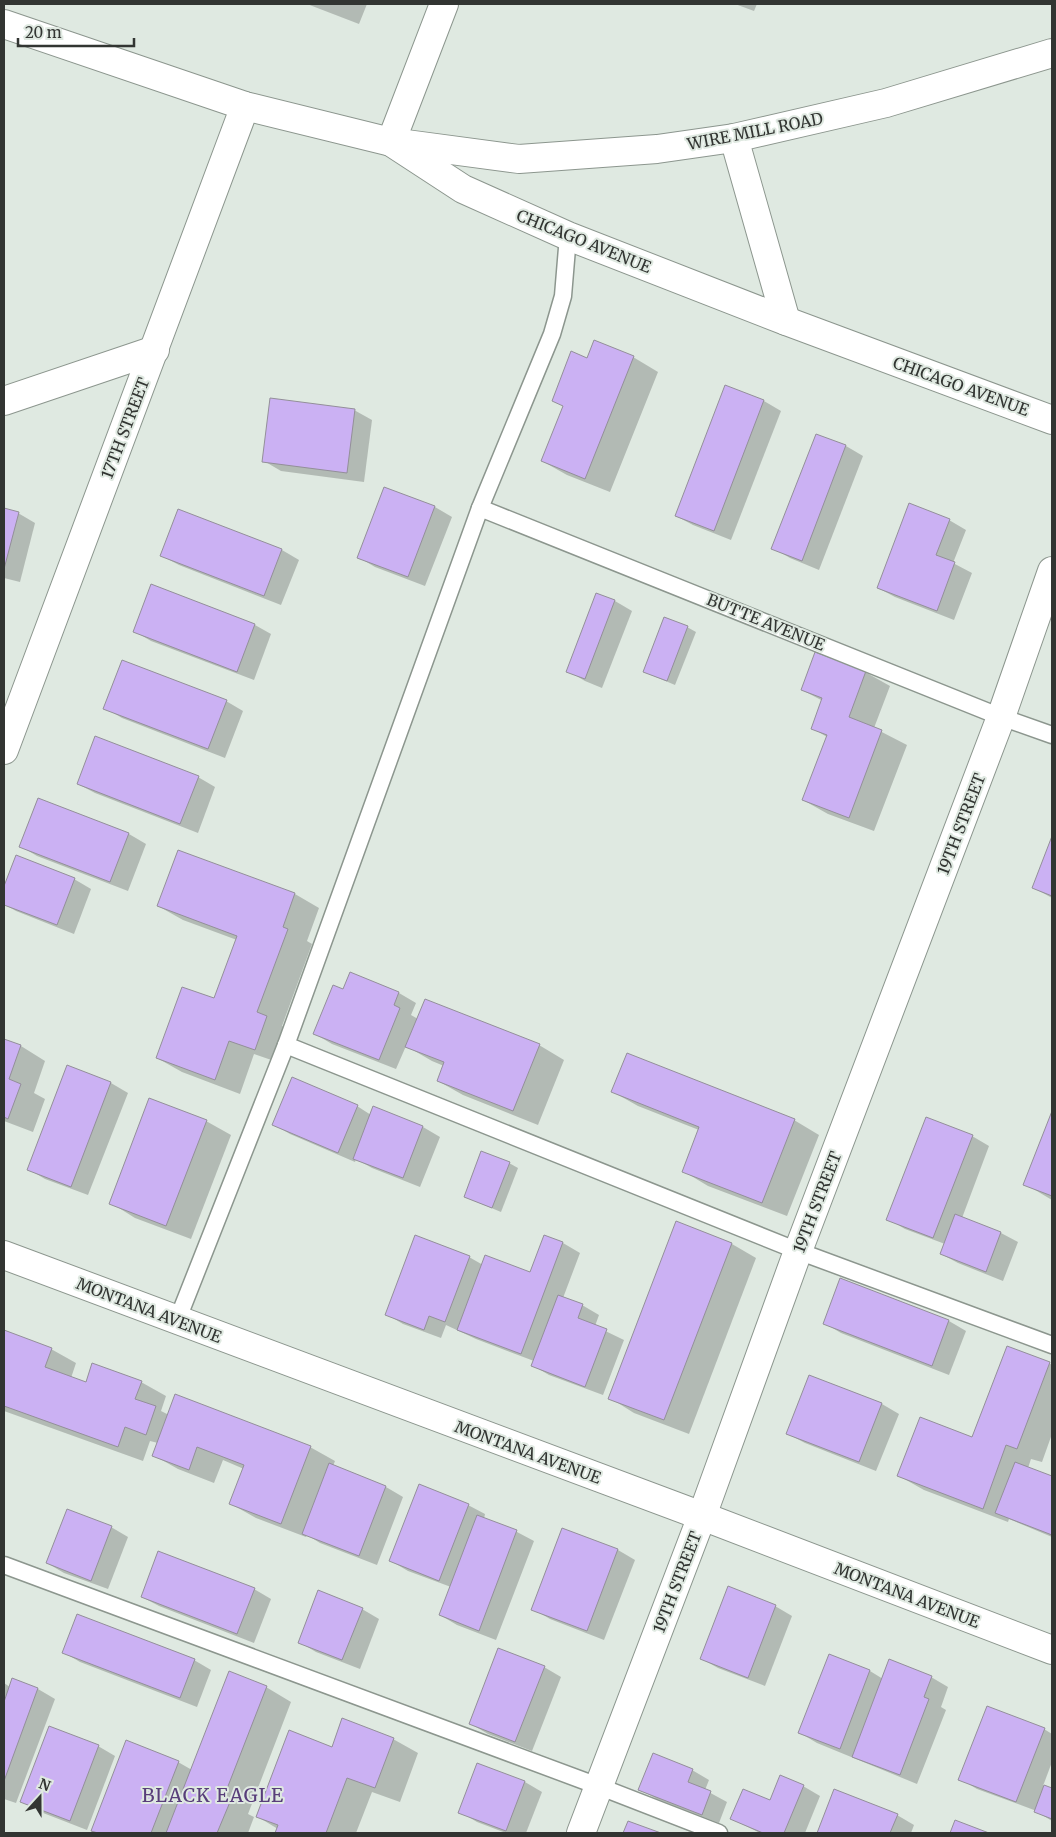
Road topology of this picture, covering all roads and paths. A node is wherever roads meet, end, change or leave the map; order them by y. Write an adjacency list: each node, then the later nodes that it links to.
1 (444, 4): 6 (street)
2 (4, 24): 4 (street)
3 (1052, 53): 5 (street, WIRE MILL ROAD)
4 (245, 106): 6 (street); 9 (street, 17TH STREET)
5 (734, 138): 6 (street, WIRE MILL ROAD); 8 (street)
6 (391, 142): 7 (street, CHICAGO AVENUE)
7 (568, 236): 8 (street, CHICAGO AVENUE); 12 (lane)
8 (786, 322): 11 (street, CHICAGO AVENUE)
9 (155, 350): 10 (street); 16 (street, 17TH STREET)
10 (4, 401)
11 (1052, 420)
12 (480, 508): 14 (lane, BUTTE AVENUE); 17 (lane)
13 (1052, 571): 14 (street, 19TH STREET)
14 (1001, 717): 15 (lane, BUTTE AVENUE); 18 (street, 19TH STREET)
15 (1052, 735)
16 (4, 750)
17 (286, 1045): 18 (lane); 20 (lane)
18 (798, 1251): 21 (lane); 22 (street, 19TH STREET)
19 (4, 1255): 20 (street, MONTANA AVENUE)
20 (177, 1320): 22 (street, MONTANA AVENUE)
21 (1052, 1345)
22 (702, 1516): 24 (street, MONTANA AVENUE); 25 (street, 19TH STREET)
23 (4, 1565): 25 (lane)
24 (1052, 1650)
25 (598, 1786): 26 (street, 19TH STREET); 27 (lane)
26 (581, 1833)
27 (719, 1833)

